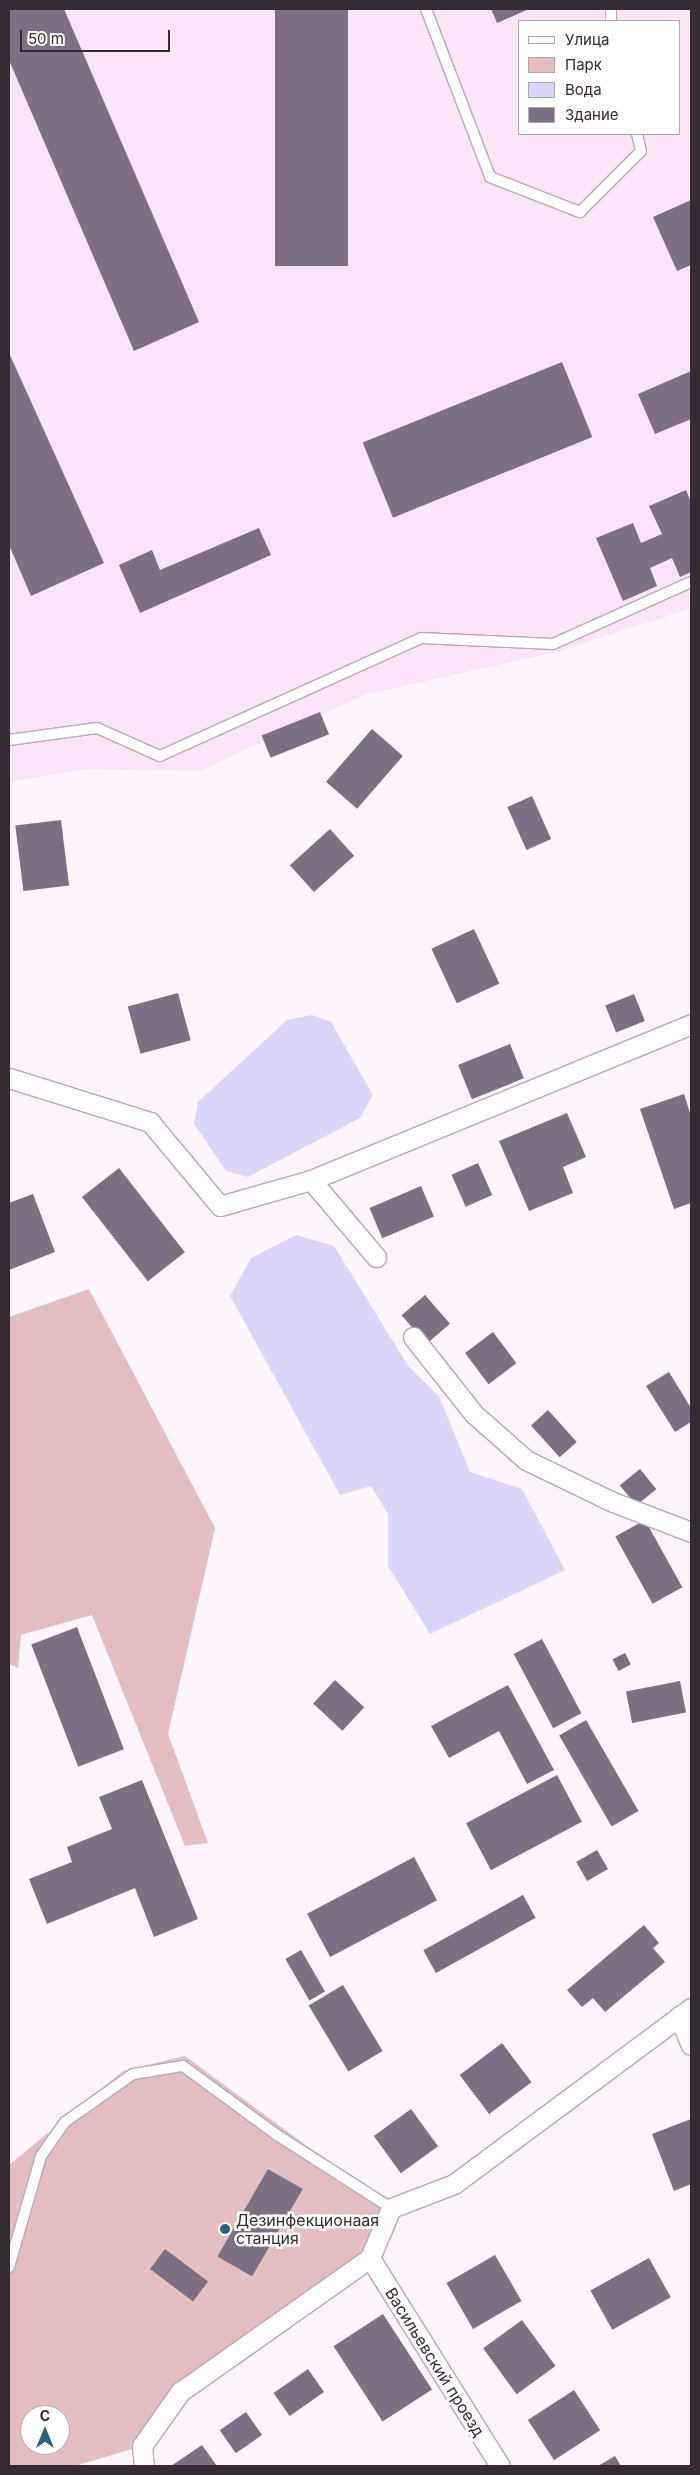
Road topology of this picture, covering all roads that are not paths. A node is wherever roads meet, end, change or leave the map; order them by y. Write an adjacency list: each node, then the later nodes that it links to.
1 (426, 9): 2 (lane)
2 (637, 135)
3 (691, 582): 4 (lane)
4 (9, 740)
5 (691, 1024): 7 (street)
6 (9, 1078): 7 (street)
7 (311, 1180): 8 (street)
8 (376, 1258)
9 (413, 1337): 10 (street)
10 (691, 1532)
11 (685, 2012): 12 (street); 13 (street)
12 (691, 2045)
13 (390, 2208): 14 (street); 15 (lane)
14 (370, 2258): 16 (street); 17 (street, Васильевский проезд)
15 (9, 2266)
16 (144, 2466)
17 (500, 2466)

